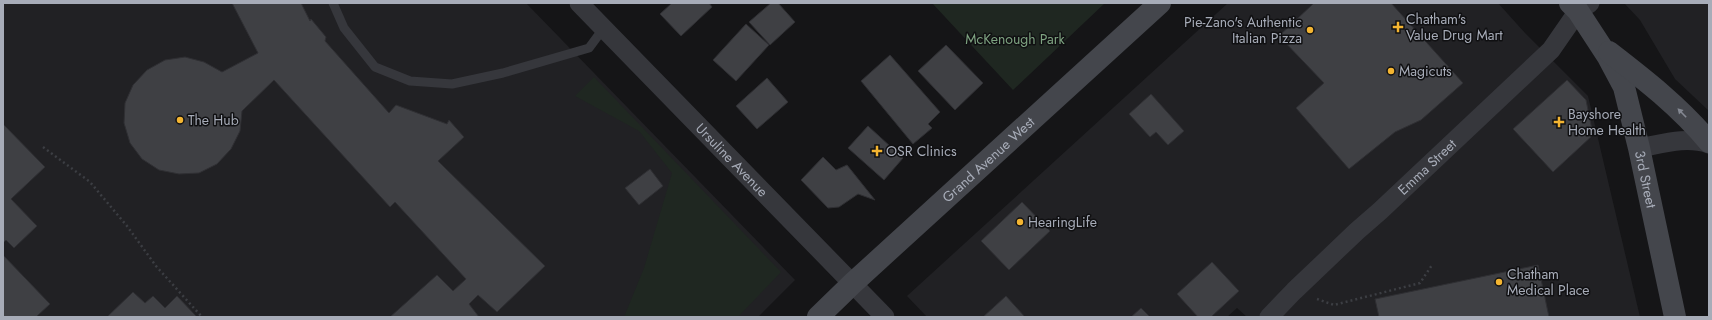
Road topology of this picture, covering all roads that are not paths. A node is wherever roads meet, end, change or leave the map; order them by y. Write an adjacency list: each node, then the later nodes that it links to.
1 (333, 3): 5 (lane)
2 (579, 3): 5 (street, Ursuline Avenue)
3 (1160, 3): 9 (street, Grand Avenue West)
4 (1579, 6): 6 (street, 3rd Street); 12 (street, Emma Street)
5 (604, 29): 9 (street, Ursuline Avenue)
6 (1601, 47): 7 (street, one-way to 6); 8 (street, 3rd Street)
7 (1709, 143): 8 (street)
8 (1639, 148): 13 (street, 3rd Street)
9 (853, 283): 10 (street, Grand Avenue West); 11 (street, Ursuline Avenue)
10 (818, 317)
11 (885, 317)
12 (1269, 317)
13 (1674, 317)

